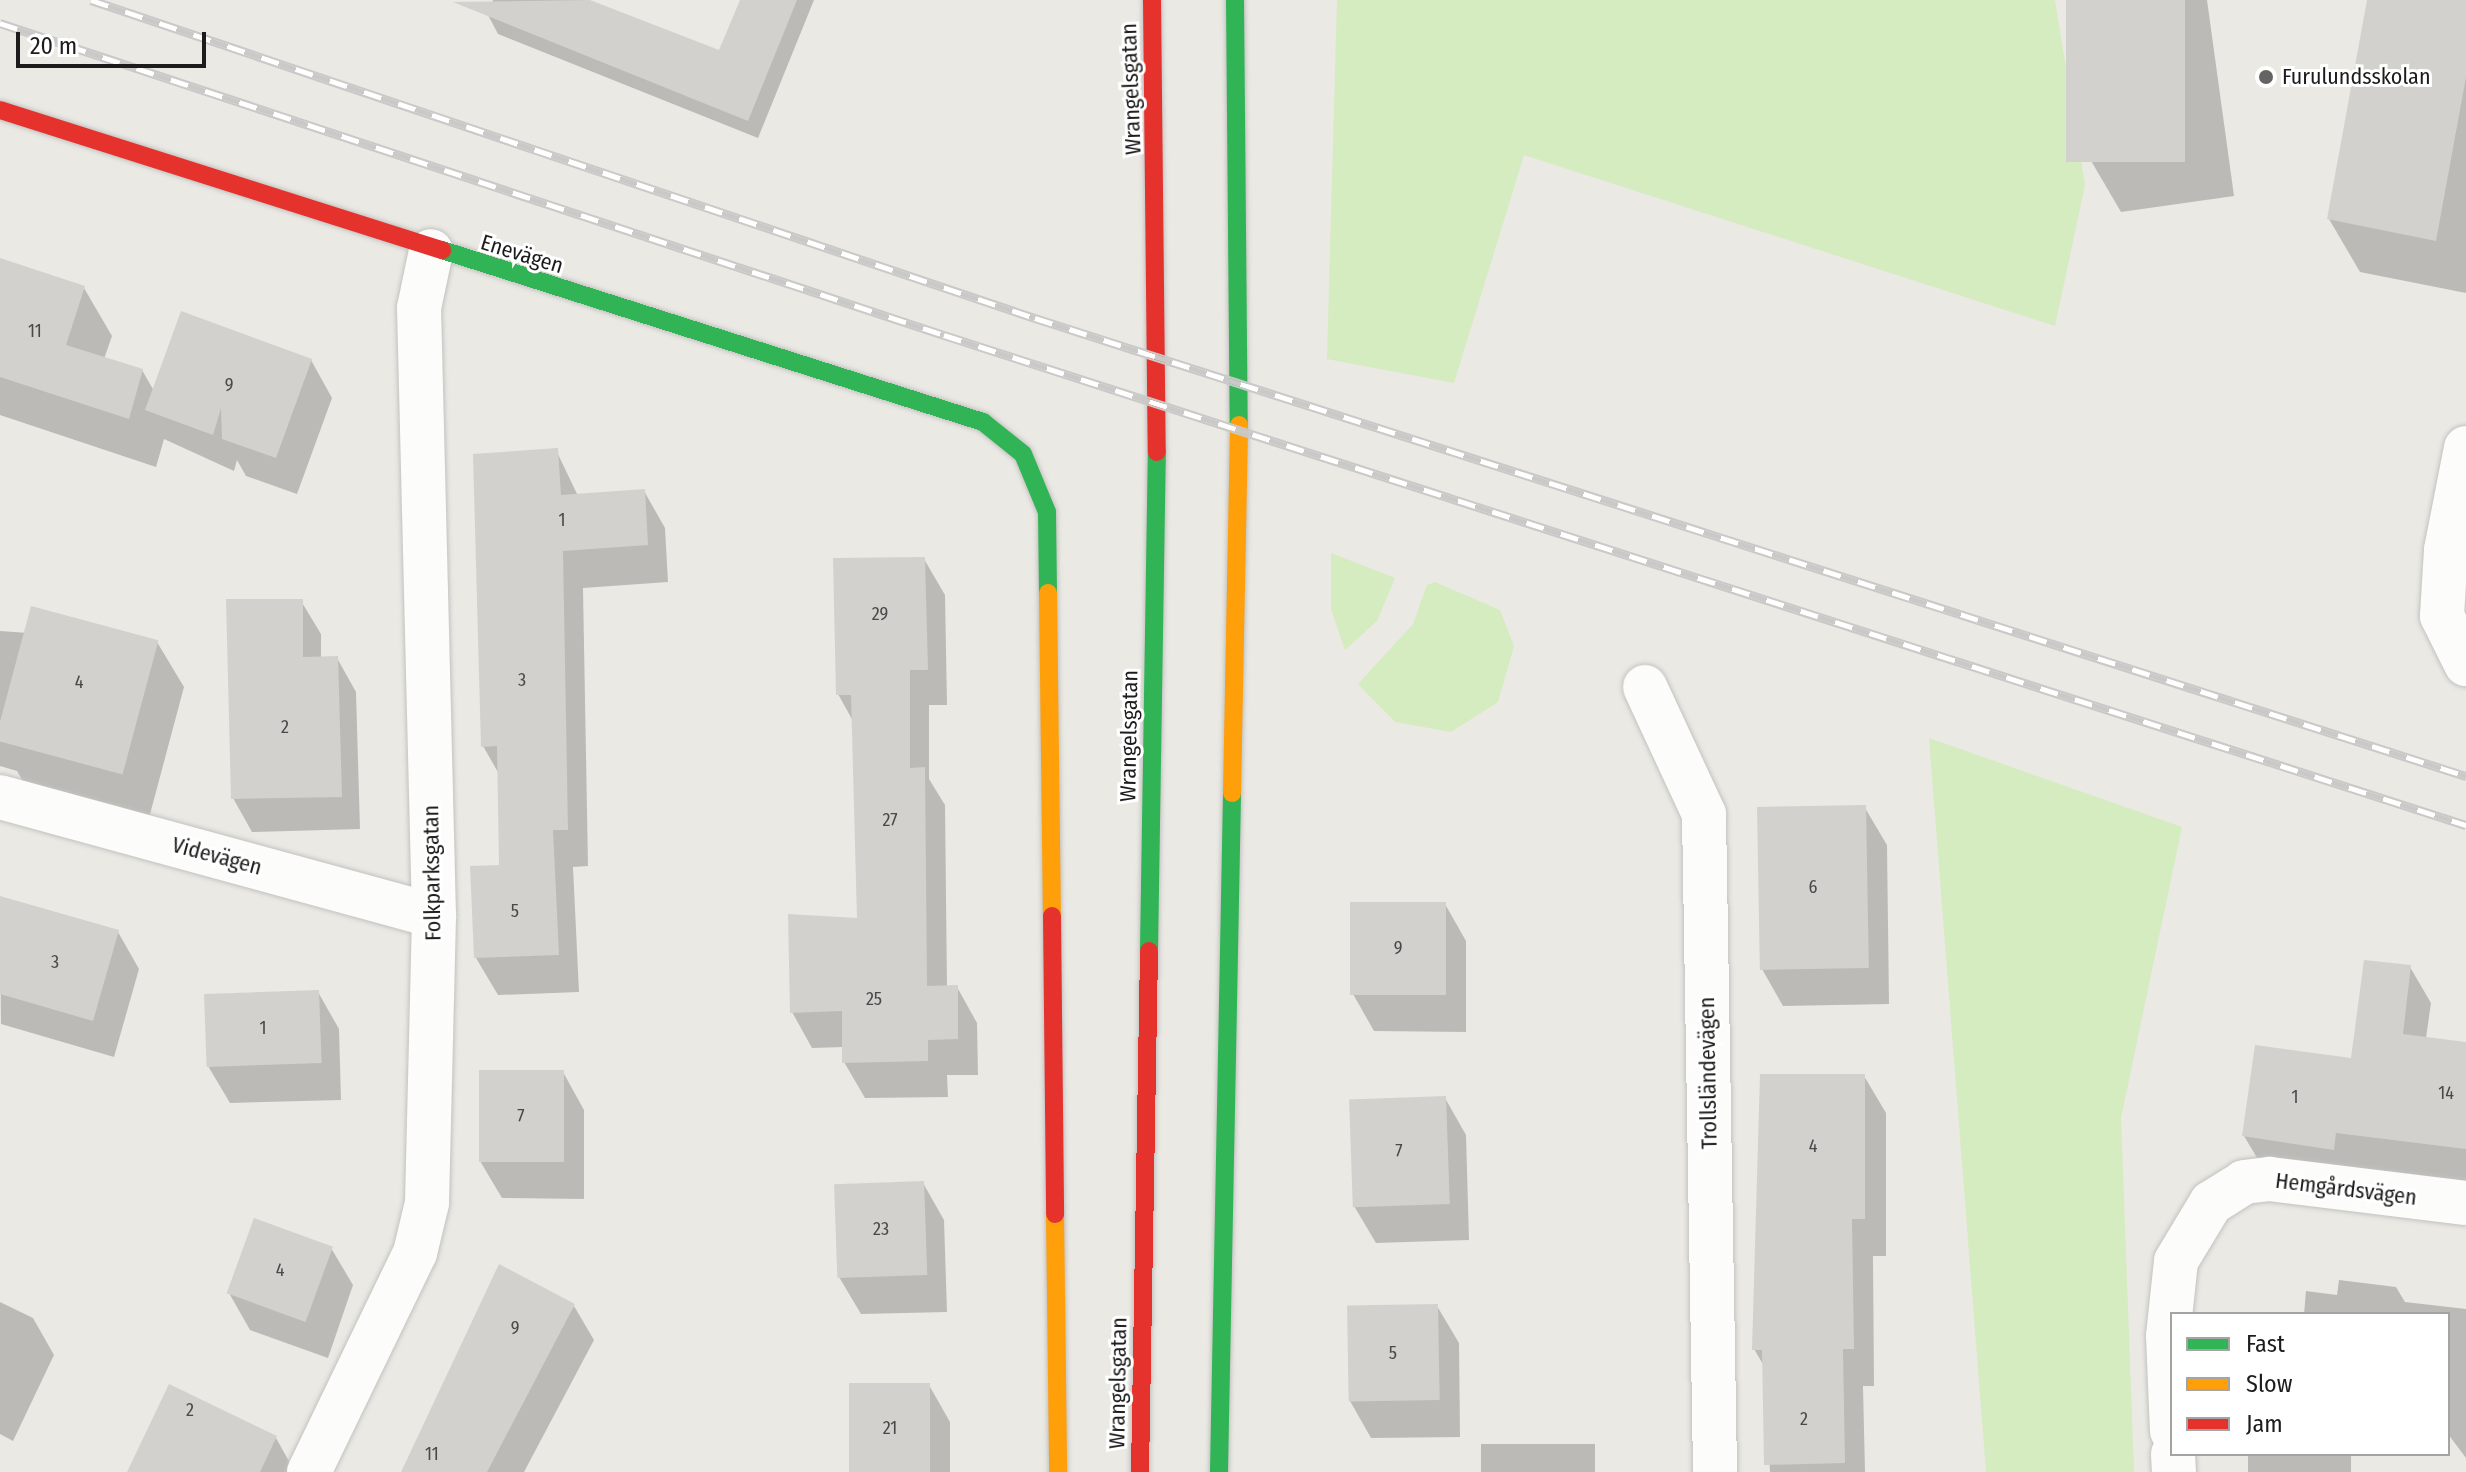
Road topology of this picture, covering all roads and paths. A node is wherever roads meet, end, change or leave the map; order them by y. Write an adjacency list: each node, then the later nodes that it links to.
1 (1152, 0): 16 (main road, Wrangelsgatan)
2 (1235, 0): 17 (main road)
3 (0, 110): 4 (main road, Enevägen)
4 (431, 251): 9 (street, Folkparksgatan); 15 (main road, Enevägen)
5 (2466, 448): 6 (street)
6 (2466, 664)
7 (1645, 687): 18 (street, Trollsländevägen)
8 (0, 797): 9 (street, Videvägen)
9 (434, 916): 14 (street, Folkparksgatan)
10 (2466, 1203): 11 (street, Hemgårdsvägen)
11 (2171, 1312)
12 (2170, 1317): 13 (street, Hemgårdsvägen)
13 (2170, 1384)
14 (309, 1472)
15 (1058, 1472)
16 (1140, 1472)
17 (1219, 1472)
18 (1715, 1472)

